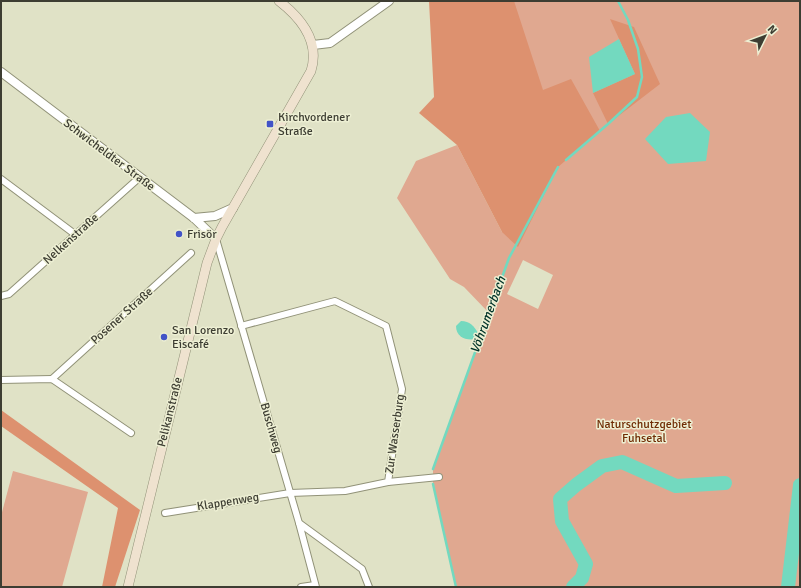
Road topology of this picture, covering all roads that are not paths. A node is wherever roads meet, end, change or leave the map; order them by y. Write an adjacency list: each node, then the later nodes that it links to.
1 (279, 1): 3 (main road)
2 (389, 1): 3 (street)
3 (313, 45): 7 (main road)
4 (1, 72): 5 (street, Schwicheldter Straße)
5 (140, 177): 8 (street, Schwicheldter Straße); 9 (street, Nelkenstraße)
6 (1, 179): 9 (street)
7 (233, 208): 8 (street); 10 (main road)
8 (194, 218): 10 (street, Schwicheldter Straße)
9 (76, 235): 12 (street, Nelkenstraße)
10 (216, 239): 13 (street, Buschweg); 23 (main road, Pelikanstraße)
11 (191, 253): 14 (street, Posener Straße)
12 (1, 296)
13 (241, 326): 18 (street, Zur Wasserburg); 19 (street, Buschweg)
14 (52, 379): 15 (street); 16 (street)
15 (1, 380)
16 (131, 433)
17 (439, 477): 18 (street, Zur Wasserburg)
18 (388, 482): 19 (street, Zur Wasserburg)
19 (290, 493): 20 (street, Klappenweg); 21 (street, Buschweg)
20 (165, 513)
21 (299, 523): 22 (street, Buschweg); 25 (street)
22 (315, 586): 24 (street)
23 (128, 587)
24 (301, 587)
25 (369, 587)

